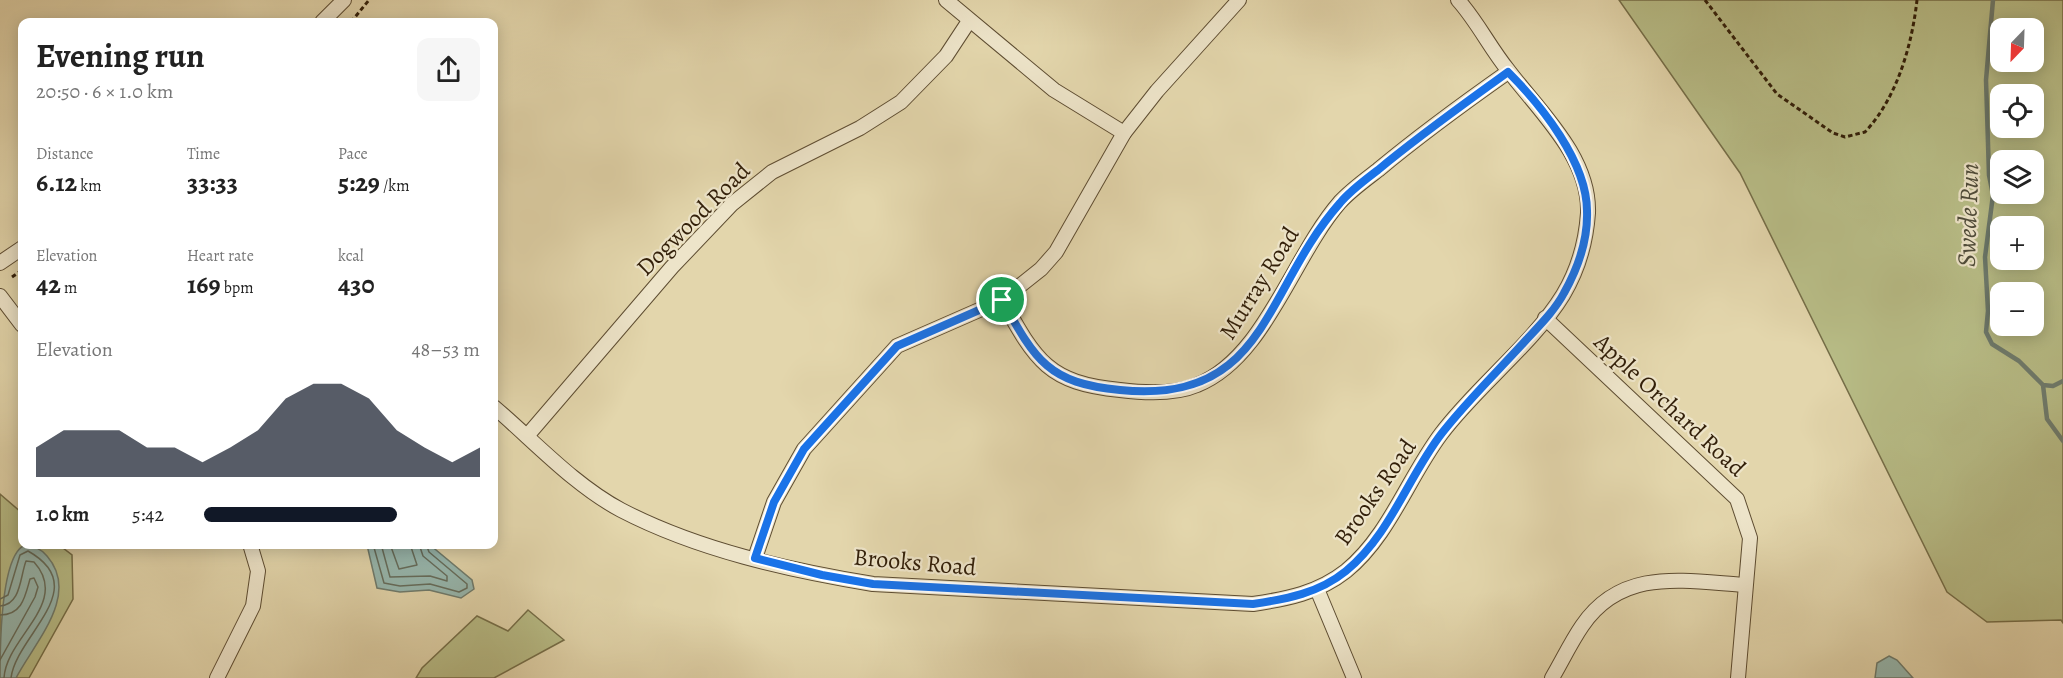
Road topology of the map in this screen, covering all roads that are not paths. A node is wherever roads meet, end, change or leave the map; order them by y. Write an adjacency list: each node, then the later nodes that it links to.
1 (344, 0): 5 (street)
2 (946, 0): 6 (street)
3 (1239, 0): 8 (street)
4 (1458, 0): 7 (street, Brooks Road)
5 (326, 18)
6 (969, 21): 8 (street); 16 (street, Dogwood Road)
7 (1508, 72): 12 (street, Murray Road); 13 (street, Brooks Road)
8 (1124, 133): 12 (street)
9 (18, 251): 10 (street)
10 (0, 263)
11 (0, 296): 14 (street)
12 (1002, 300): 18 (street)
13 (1545, 318): 19 (street, Apple Orchard Road); 20 (street, Brooks Road)
14 (18, 320)
15 (498, 410): 16 (street, Brooks Road)
16 (528, 436): 18 (street, Brooks Road)
17 (251, 549): 21 (street)
18 (755, 558): 20 (street, Brooks Road)
19 (1745, 585): 23 (street); 24 (street, Apple Orchard Road)
20 (1317, 589): 22 (street)
21 (217, 678)
22 (1354, 678)
23 (1552, 678)
24 (1737, 678)

